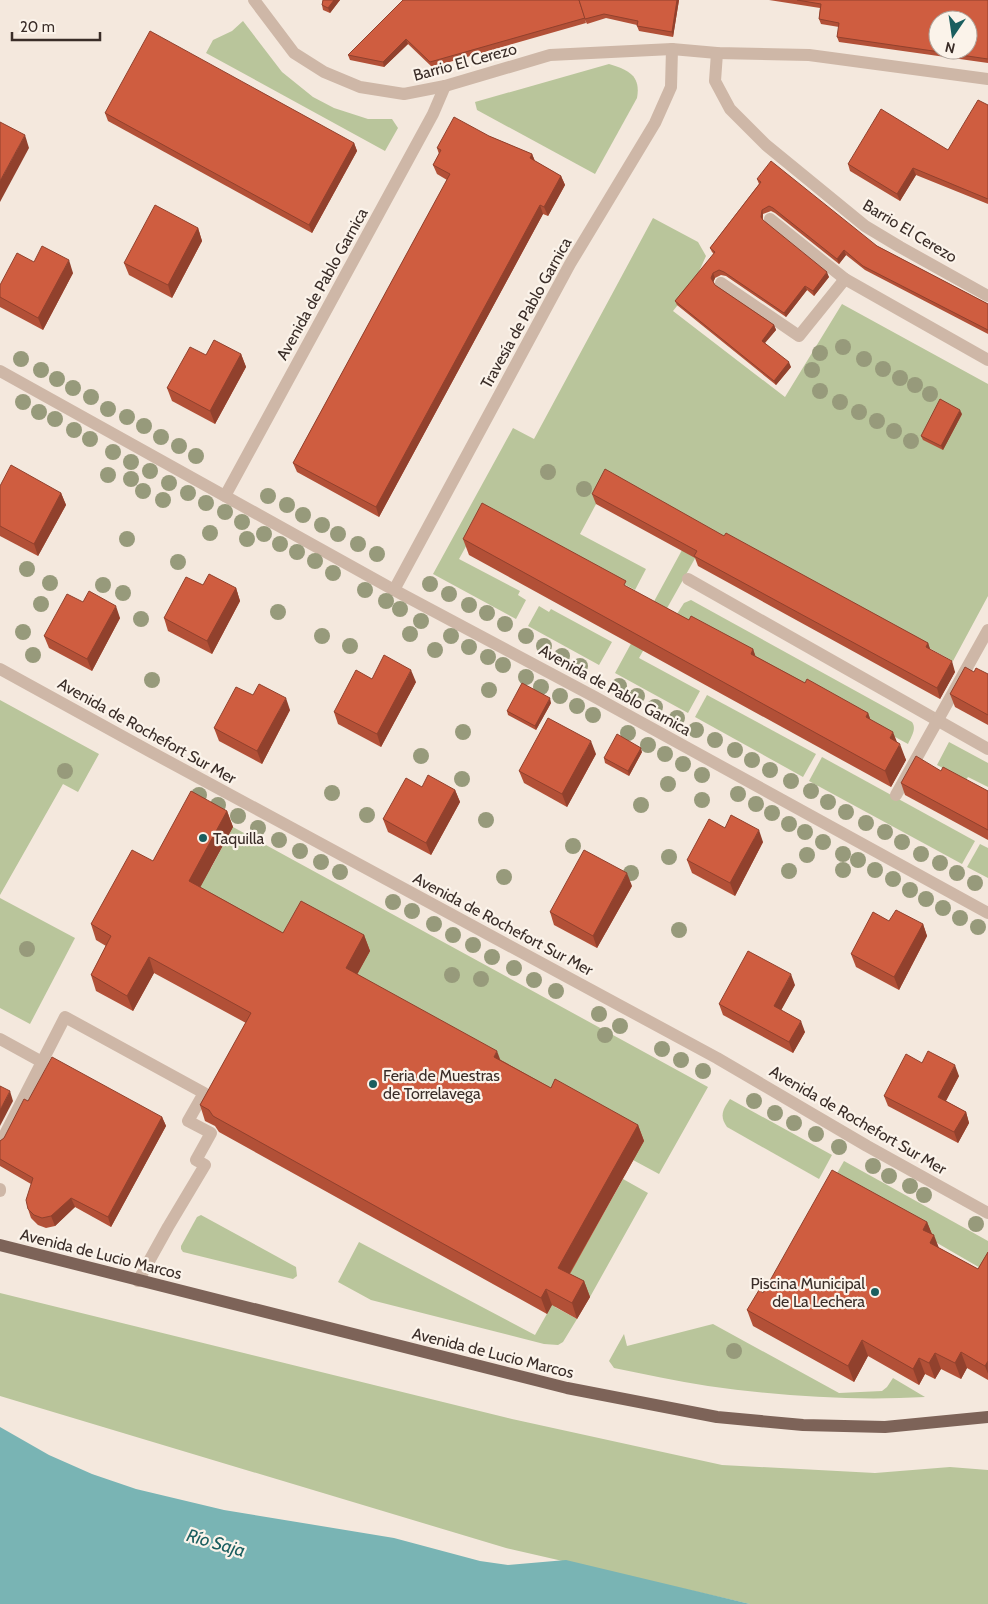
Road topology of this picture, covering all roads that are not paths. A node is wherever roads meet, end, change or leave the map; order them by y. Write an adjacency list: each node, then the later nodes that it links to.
1 (254, 0): 5 (street, Barrio El Cerezo)
2 (672, 49): 3 (street, Barrio El Cerezo); 5 (street, Barrio El Cerezo); 14 (street, Travesía de Pablo Garnica)
3 (718, 53): 4 (street, Barrio El Cerezo); 9 (street, Barrio El Cerezo)
4 (988, 79)
5 (446, 86): 12 (street, Avenida de Pablo Garnica)
6 (770, 219): 7 (street)
7 (845, 279): 8 (street); 10 (street)
8 (721, 283)
9 (988, 296)
10 (988, 360)
11 (0, 371): 12 (street, Avenida de Pablo Garnica)
12 (225, 496): 14 (street, Avenida de Pablo Garnica)
13 (688, 579): 17 (street)
14 (394, 590): 20 (street, Avenida de Pablo Garnica)
15 (988, 630): 17 (street)
16 (0, 668): 24 (street, Avenida de Rochefort Sur Mer)
17 (938, 720): 18 (street); 19 (street)
18 (988, 749)
19 (896, 795)
20 (988, 913)
21 (0, 1040): 22 (street)
22 (42, 1062): 23 (street); 26 (street)
23 (0, 1144)
24 (988, 1213)
25 (0, 1246): 26 (main road, Avenida de Lucio Marcos)
26 (138, 1281): 27 (main road, Avenida de Lucio Marcos)
27 (988, 1417)

